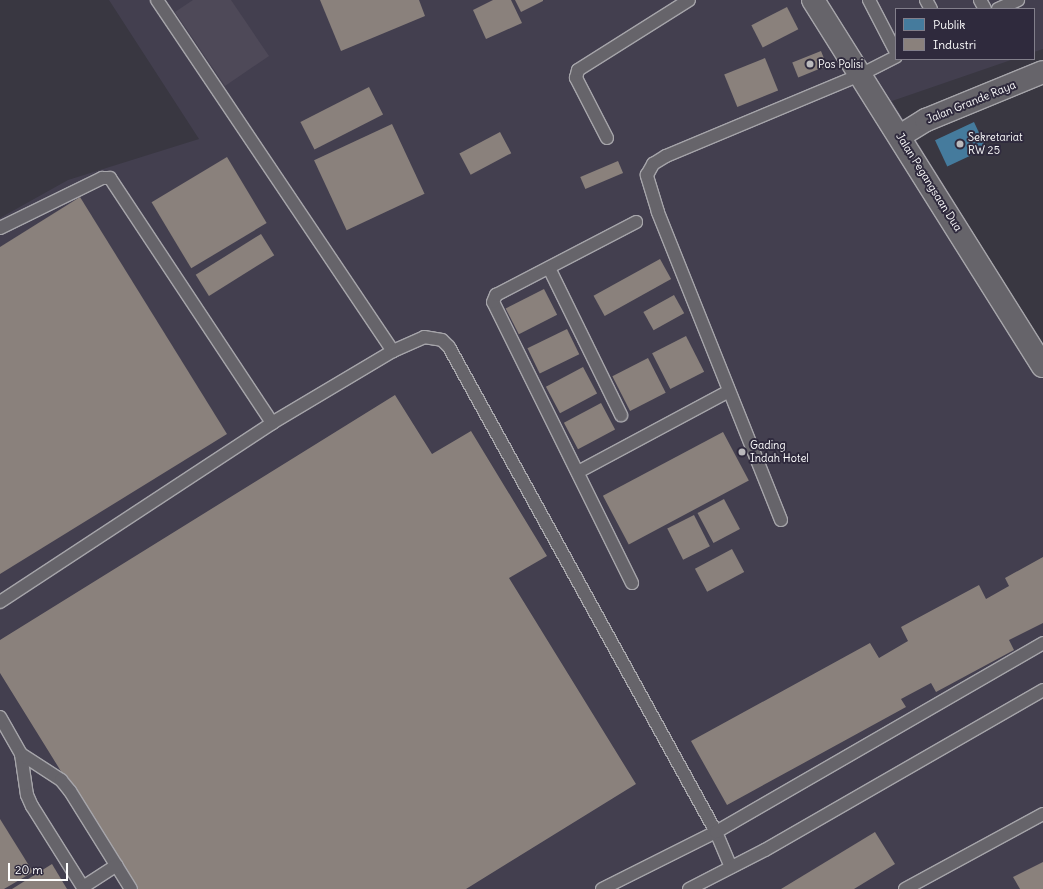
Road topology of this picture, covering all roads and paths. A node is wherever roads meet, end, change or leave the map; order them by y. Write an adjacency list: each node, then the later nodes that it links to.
1 (157, 0): 16 (lane)
2 (689, 0): 12 (lane)
3 (813, 0): 10 (main road, Jalan Pegangsaan Dua)
4 (869, 0): 7 (lane)
5 (1018, 0): 6 (lane)
6 (1000, 8)
7 (895, 50)
8 (895, 58): 10 (lane)
9 (1043, 72): 11 (main road, Jalan Grande Raya)
10 (862, 74): 11 (main road, Jalan Pegangsaan Dua); 18 (lane)
11 (900, 136): 17 (main road, Jalan Pegangsaan Dua)
12 (607, 138)
13 (636, 222): 15 (lane)
14 (0, 228): 20 (lane)
15 (549, 268): 19 (lane); 21 (lane)
16 (393, 351): 20 (lane); 30 (lane)
17 (1043, 366)
18 (729, 391): 21 (lane); 22 (lane)
19 (621, 415)
20 (272, 423): 24 (lane)
21 (578, 472): 23 (lane)
22 (780, 520)
23 (632, 583)
24 (0, 602)
25 (1043, 643): 30 (lane)
26 (1043, 690): 32 (lane)
27 (0, 717): 28 (lane)
28 (21, 754): 31 (lane); 33 (lane)
29 (1043, 814): 37 (lane)
30 (716, 832): 32 (lane); 35 (lane)
31 (117, 865): 33 (lane); 34 (lane)
32 (731, 867): 36 (lane)
33 (84, 888)
34 (131, 889)
35 (602, 889)
36 (689, 889)
37 (905, 889)

